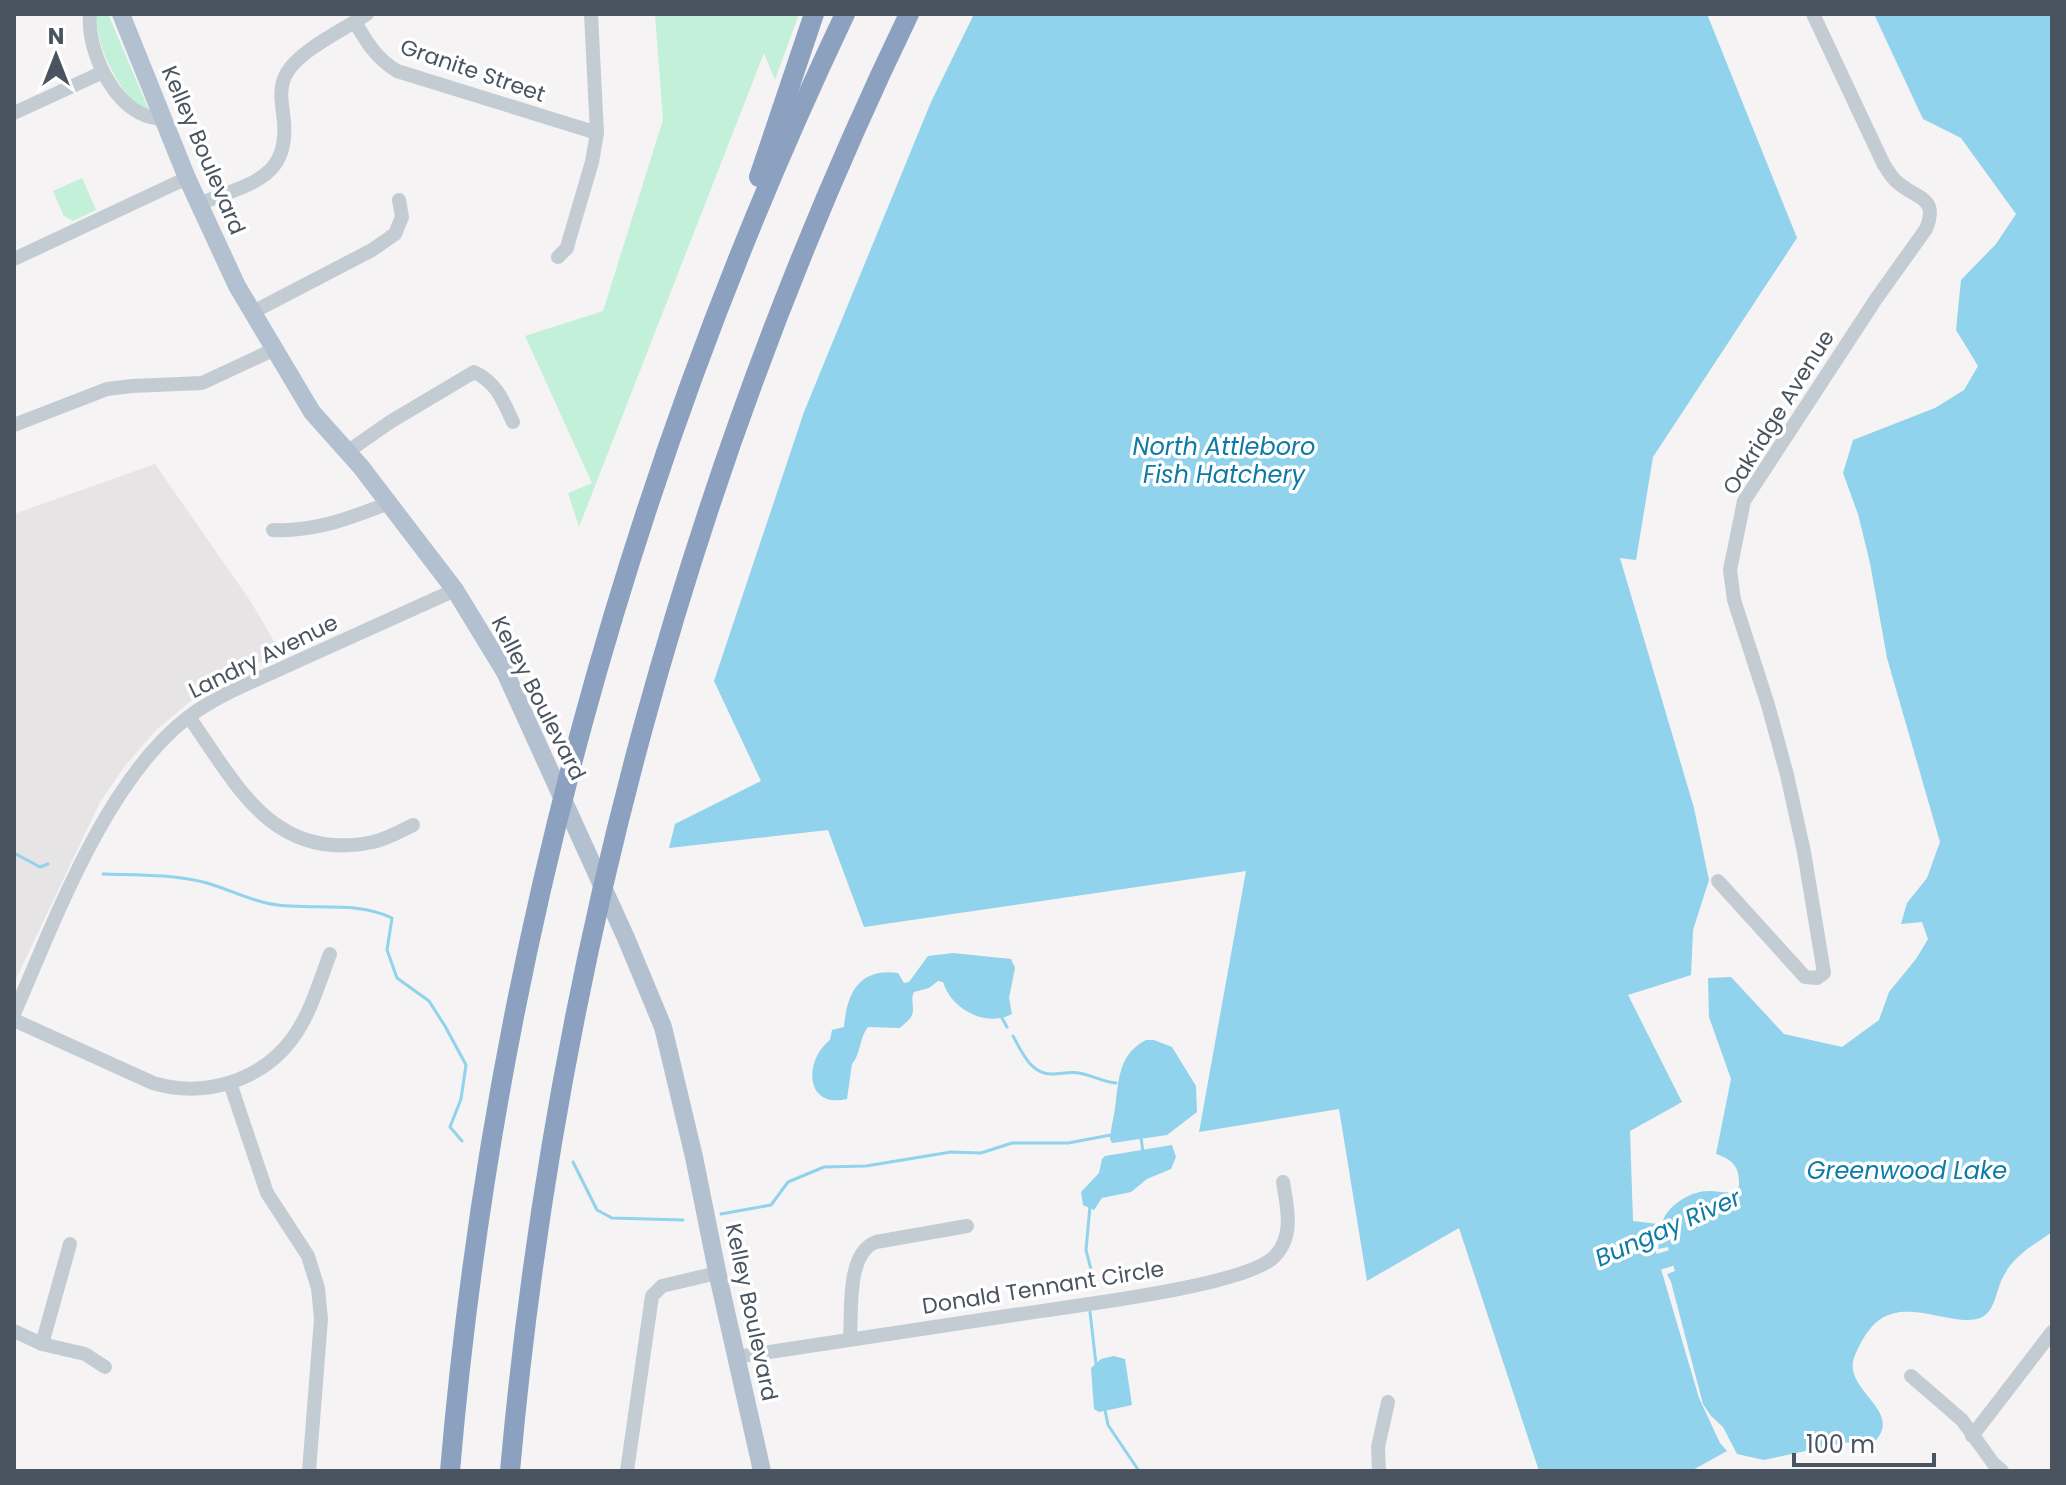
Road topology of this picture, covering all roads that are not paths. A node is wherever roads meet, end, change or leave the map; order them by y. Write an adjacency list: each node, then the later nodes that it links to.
1 (90, 14): 9 (street)
2 (121, 14): 11 (main road, Kelley Boulevard)
3 (591, 14): 12 (street)
4 (814, 14): 19 (highway)
5 (845, 14): 19 (highway)
6 (909, 14): 49 (highway)
7 (1813, 14): 29 (street, Oakridge Avenue)
8 (361, 18): 12 (street, Granite Street); 15 (street)
9 (103, 72): 10 (street); 11 (street)
10 (14, 113)
11 (164, 118): 13 (main road, Kelley Boulevard)
12 (597, 133): 16 (street)
13 (187, 178): 15 (main road, Kelley Boulevard); 17 (street)
14 (399, 200): 18 (street)
15 (199, 204): 18 (main road, Kelley Boulevard)
16 (558, 257)
17 (14, 259)
18 (251, 313): 20 (main road, Kelley Boulevard)
19 (707, 338): 48 (highway)
20 (273, 350): 22 (street); 23 (main road, Kelley Boulevard)
21 (513, 422): 23 (street)
22 (14, 425)
23 (347, 452): 24 (main road, Kelley Boulevard)
24 (389, 503): 25 (street); 26 (main road, Kelley Boulevard)
25 (273, 530)
26 (455, 590): 27 (street, Landry Avenue); 36 (main road, Kelley Boulevard)
27 (189, 717): 28 (street); 31 (street, Landry Avenue)
28 (413, 825)
29 (1718, 881)
30 (330, 954): 32 (street)
31 (14, 1017): 32 (street)
32 (230, 1083): 47 (street)
33 (1283, 1182): 39 (street, Donald Tennant Circle)
34 (967, 1226): 39 (street)
35 (70, 1244): 40 (street)
36 (717, 1273): 41 (main road, Kelley Boulevard); 50 (street)
37 (14, 1331): 40 (street)
38 (2052, 1332): 45 (street)
39 (850, 1339): 41 (street, Donald Tennant Circle)
40 (42, 1344): 42 (street)
41 (736, 1357): 51 (main road, Kelley Boulevard)
42 (105, 1367)
43 (1911, 1376): 45 (street)
44 (1388, 1402): 52 (street)
45 (1972, 1436): 46 (street)
46 (1997, 1467): 53 (street)
47 (309, 1471)
48 (450, 1471)
49 (510, 1471)
50 (627, 1471)
51 (762, 1471)
52 (1379, 1471)
53 (1977, 1471)

